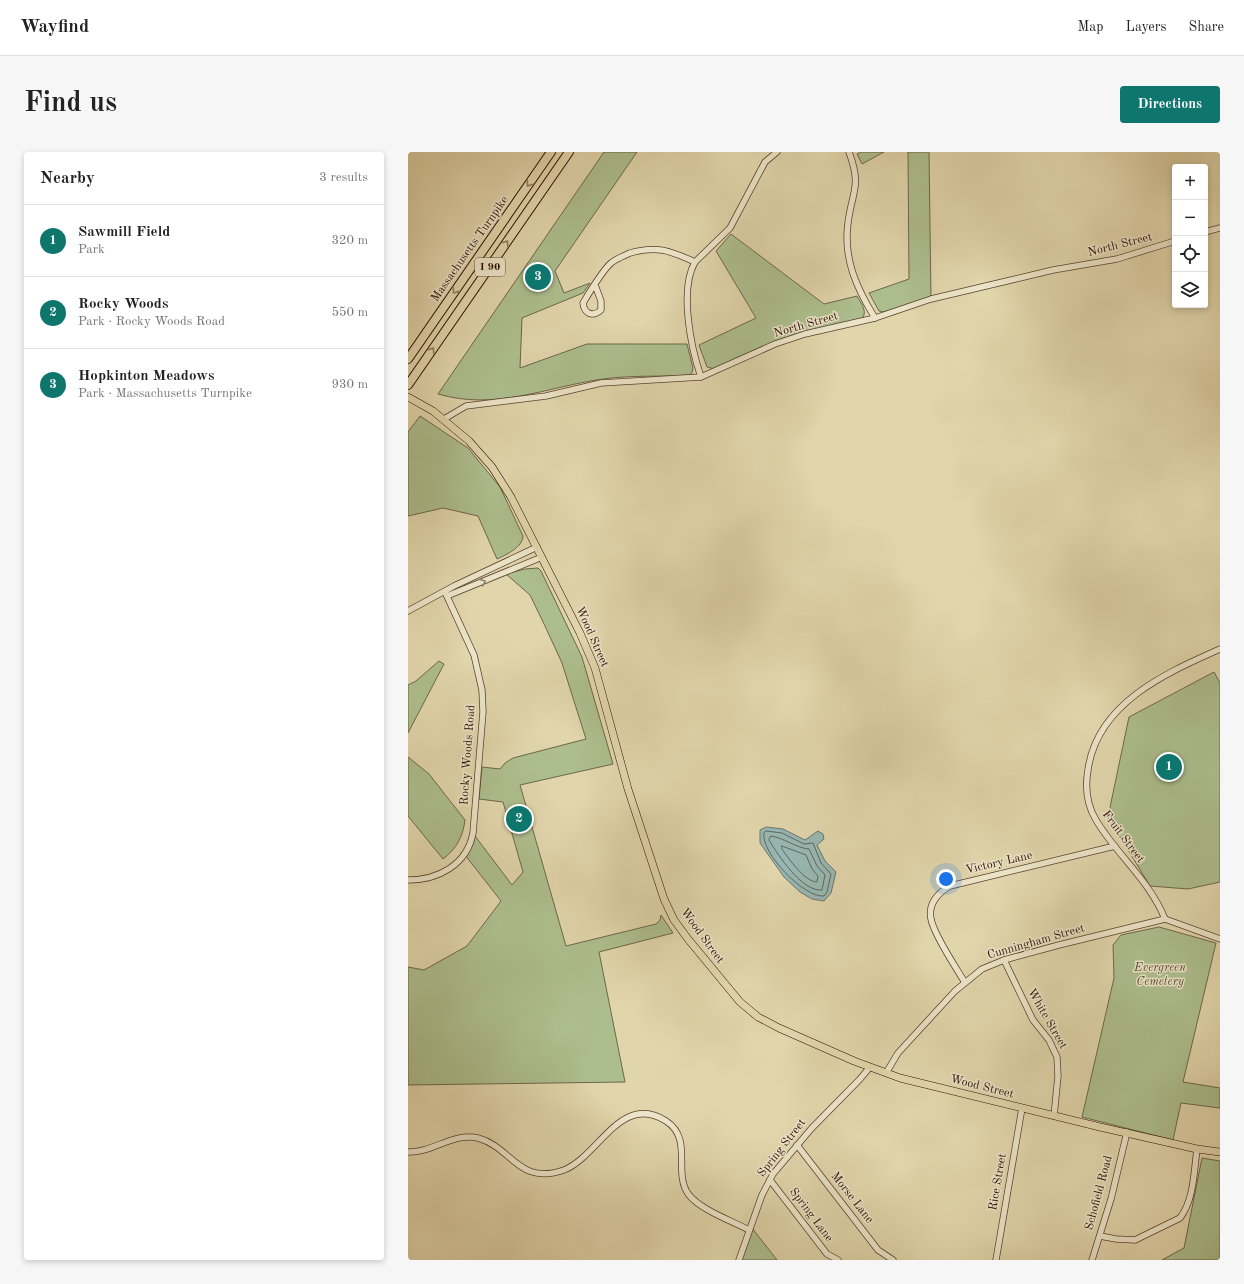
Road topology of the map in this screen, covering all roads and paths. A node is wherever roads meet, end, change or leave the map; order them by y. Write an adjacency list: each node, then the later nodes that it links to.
1 (551, 152): 11 (highway, Massachusetts Turnpike / I 90, one-way to 11)
2 (569, 152): 13 (highway, I 90, one-way to 2)
3 (778, 152): 8 (street)
4 (849, 152): 10 (street)
5 (1220, 228): 6 (street)
6 (1208, 231)
7 (1172, 242): 10 (street, North Street)
8 (695, 262): 9 (street); 12 (street)
9 (595, 285): 9 (street)
10 (875, 318): 12 (street, North Street)
11 (408, 359)
12 (701, 378): 15 (street, North Street)
13 (409, 383)
14 (408, 397): 15 (main road, Wood Street)
15 (444, 419): 16 (main road, Wood Street)
16 (537, 547): 17 (main road, Wood Street); 18 (street)
17 (542, 557): 18 (street, one-way to 17); 27 (main road, Wood Street)
18 (446, 594): 19 (street); 22 (street, Rocky Woods Road)
19 (408, 611)
20 (1220, 649): 21 (street, Fruit Street)
21 (1115, 846): 23 (street, Fruit Street); 26 (street, Victory Lane)
22 (408, 880)
23 (1165, 919): 24 (street); 25 (street, Cunningham Street)
24 (1220, 939)
25 (1004, 960): 26 (street, Cunningham Street); 30 (street, White Street)
26 (964, 981): 28 (street, Cunningham Street)
27 (870, 1067): 28 (main road, Wood Street); 32 (street, Spring Street)
28 (886, 1073): 29 (main road, Wood Street)
29 (1022, 1108): 30 (main road, Wood Street); 42 (street, Rice Street)
30 (1054, 1116): 31 (main road, Wood Street)
31 (1127, 1132): 33 (main road, Wood Street); 38 (street, Schofield Road)
32 (797, 1145): 36 (street, Spring Street); 41 (street, Morse Lane)
33 (1197, 1149): 35 (main road, Wood Street); 38 (street)
34 (408, 1152): 37 (street)
35 (1220, 1152)
36 (770, 1180): 37 (street, Spring Street); 40 (street, Spring Lane)
37 (749, 1230): 39 (street, Spring Street)
38 (1100, 1236): 43 (street, Schofield Road)
39 (739, 1260)
40 (838, 1260)
41 (893, 1260)
42 (996, 1260)
43 (1092, 1260)

